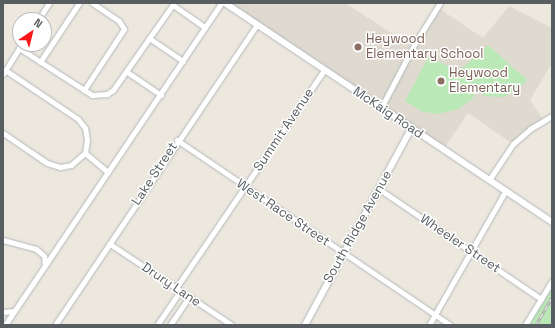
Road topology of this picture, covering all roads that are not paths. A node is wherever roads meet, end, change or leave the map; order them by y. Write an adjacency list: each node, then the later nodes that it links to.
1 (49, 3): 8 (street)
2 (79, 3): 15 (street)
3 (92, 3): 19 (street)
4 (221, 3): 10 (street)
5 (225, 3): 9 (street, McKaig Road)
6 (440, 3): 21 (street)
7 (174, 4): 10 (street); 11 (street)
8 (43, 12)
9 (257, 24): 16 (street, McKaig Road); 25 (street, Lake Street)
10 (205, 27): 14 (street)
11 (149, 38): 14 (street); 18 (street)
12 (16, 52): 17 (street)
13 (28, 52): 15 (street)
14 (183, 61): 20 (street)
15 (40, 62): 19 (street)
16 (324, 70): 21 (street, McKaig Road); 29 (street, Summit Avenue)
17 (4, 72): 26 (street)
18 (127, 72): 19 (street); 20 (street)
19 (84, 90)
20 (161, 95): 27 (street)
21 (381, 108): 23 (street, McKaig Road)
22 (552, 117): 28 (street)
23 (411, 128): 28 (street, McKaig Road); 30 (street, South Ridge Avenue)
24 (3, 133): 26 (street)
25 (177, 140): 29 (street, West Race Street); 34 (street, Lake Street)
26 (85, 153): 27 (street)
27 (108, 172): 37 (street)
28 (489, 180): 31 (street, McKaig Road)
29 (245, 187): 36 (street, West Race Street); 39 (street, Summit Avenue)
30 (379, 189): 35 (street, Wheeler Street); 36 (street, South Ridge Avenue)
31 (506, 190): 32 (street, McKaig Road); 35 (street)
32 (552, 222)
33 (3, 240): 37 (street)
34 (110, 244): 39 (street, Drury Lane); 46 (street, Lake Street)
35 (470, 252): 41 (street, Wheeler Street); 44 (street)
36 (343, 253): 44 (street, West Race Street); 50 (street, South Ridge Avenue)
37 (45, 265): 42 (street)
38 (552, 280): 41 (street)
39 (178, 289): 40 (street, Drury Lane); 47 (street, Summit Avenue)
40 (189, 297): 48 (street); 49 (street, Drury Lane)
41 (541, 299): 53 (street)
42 (14, 311): 43 (street); 45 (street)
43 (3, 312)
44 (435, 315): 51 (street); 52 (street, West Race Street)
45 (5, 325)
46 (55, 325)
47 (157, 325)
48 (170, 325)
49 (232, 325)
50 (305, 325)
51 (429, 325)
52 (450, 325)
53 (525, 325)

